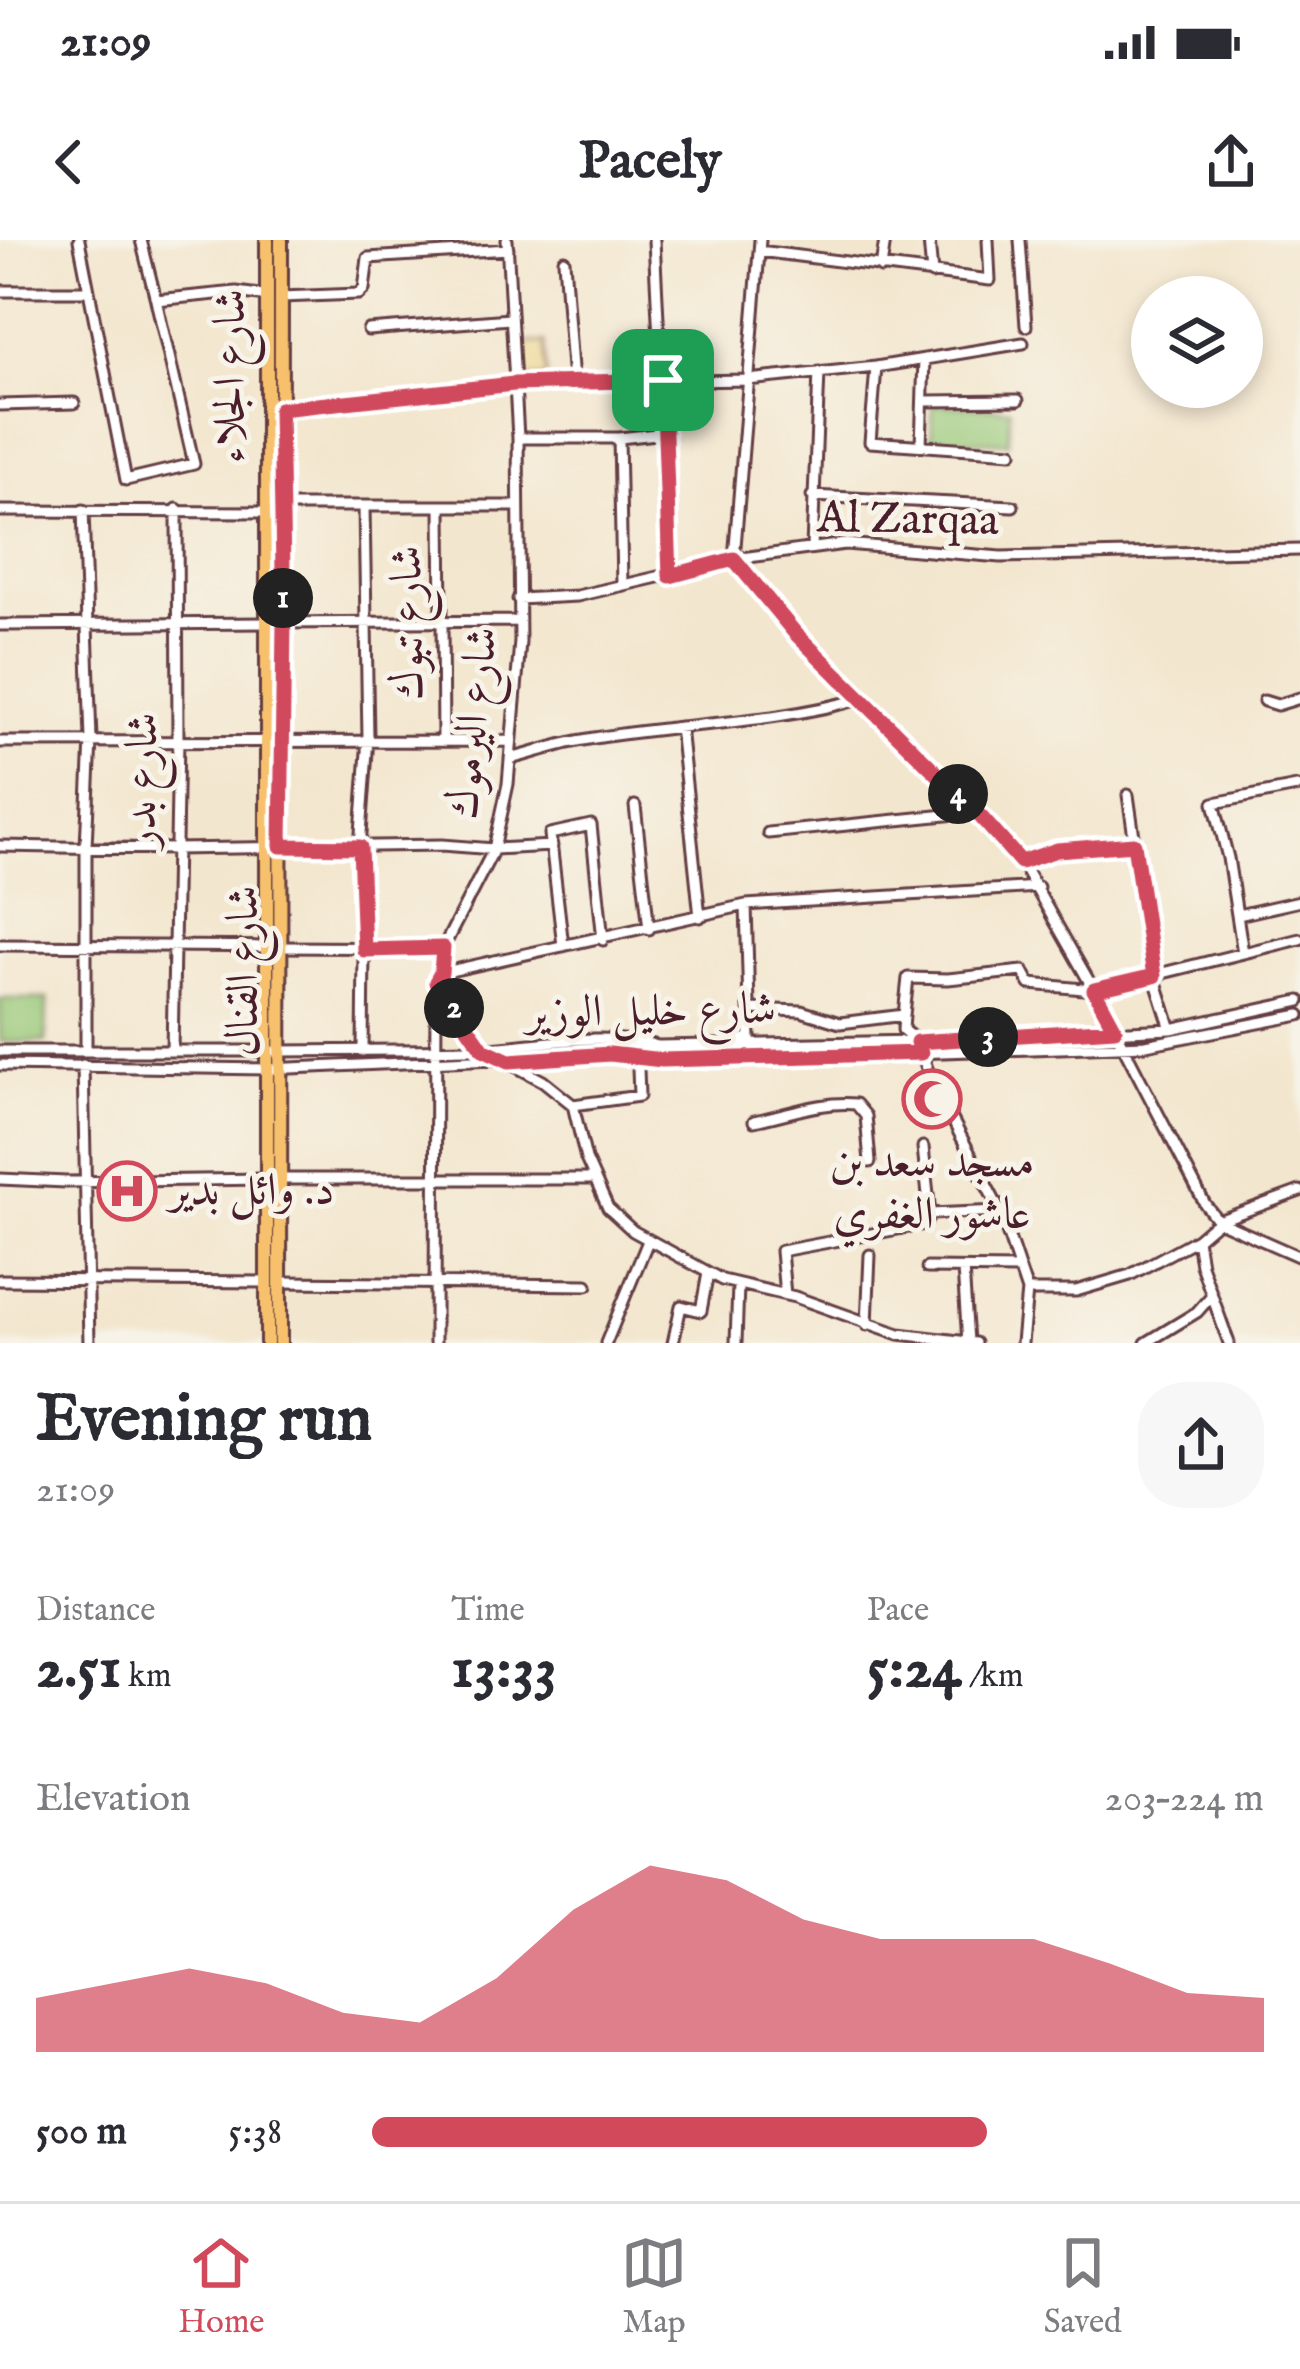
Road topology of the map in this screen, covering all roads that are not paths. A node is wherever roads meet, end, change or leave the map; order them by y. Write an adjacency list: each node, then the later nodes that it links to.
1 (79, 240): 16 (street)
2 (140, 240): 18 (street)
3 (267, 240): 17 (main road, شارع الجلاء)
4 (281, 240): 17 (main road, شارع القنال)
5 (654, 240): 26 (street)
6 (885, 240): 13 (street)
7 (929, 240): 14 (street)
8 (988, 240): 14 (street)
9 (1020, 240): 20 (street)
10 (507, 244): 17 (street); 19 (street, شارع اليرموك)
11 (760, 246): 13 (street); 27 (street)
12 (564, 260): 28 (street)
13 (881, 268): 14 (street)
14 (932, 274)
15 (0, 291): 16 (street)
16 (88, 291): 18 (street)
17 (274, 296): 18 (street); 34 (main road, شارع القنال); 49 (main road, شارع الجلاء)
18 (156, 300)
19 (510, 319): 21 (street); 29 (street, شارع اليرموك)
20 (1026, 326)
21 (368, 330)
22 (1023, 343): 23 (street)
23 (924, 359): 24 (street); 31 (street)
24 (876, 367): 25 (street); 38 (street)
25 (819, 371): 27 (street); 40 (street)
26 (663, 380): 27 (street); 28 (street); 35 (street)
27 (748, 380): 52 (street)
28 (573, 382): 29 (street)
29 (514, 384): 34 (street); 36 (street, شارع اليرموك)
30 (1018, 400): 31 (street)
31 (925, 401): 38 (street)
32 (74, 403): 33 (street)
33 (0, 405)
34 (280, 409): 41 (main road, شارع القنال)
35 (666, 433): 37 (street); 53 (street)
36 (518, 438): 37 (street); 42 (street, شارع اليرموك)
37 (619, 438): 54 (street)
38 (921, 445): 39 (street)
39 (1012, 452)
40 (812, 496): 43 (street); 50 (street)
41 (281, 506): 44 (street); 60 (main road, شارع القنال)
42 (517, 506): 45 (street); 55 (street, شارع اليرموك)
43 (1012, 506)
44 (364, 507): 45 (street); 58 (street)
45 (441, 507): 56 (street, شارع تبوك)
46 (177, 509): 47 (street); 49 (street); 59 (street, شارع بدر)
47 (83, 510): 48 (street); 61 (street)
48 (0, 511)
49 (266, 512): 60 (main road, شارع القنال)
50 (812, 548): 51 (street, Al Zarqaa); 52 (street, Al Zarqaa)
51 (1300, 550)
52 (734, 559): 53 (street, Al Zarqaa); 63 (street)
53 (670, 576): 54 (street, Al Zarqaa)
54 (622, 585): 55 (street, Al Zarqaa)
55 (518, 599): 57 (street, شارع اليرموك)
56 (440, 621): 57 (street); 58 (street); 70 (street, شارع تبوك)
57 (520, 621): 72 (street, شارع اليرموك)
58 (365, 622): 60 (street); 67 (street)
59 (176, 623): 60 (street); 61 (street); 68 (street, شارع بدر)
60 (276, 623): 69 (main road, شارع القنال)
61 (88, 624): 62 (street); 71 (street)
62 (0, 625)
63 (863, 698): 66 (street); 78 (street)
64 (1300, 698): 65 (street)
65 (1264, 701)
66 (680, 728): 74 (street); 93 (street)
67 (368, 738): 69 (street); 70 (street); 85 (street)
68 (178, 739): 69 (street); 71 (street); 86 (street, شارع بدر)
69 (275, 739): 81 (main road, شارع القنال)
70 (443, 739): 72 (street)
71 (91, 740): 73 (street); 83 (street)
72 (512, 741): 74 (street, شارع اليرموك)
73 (0, 742)
74 (510, 759): 87 (street, شارع اليرموك)
75 (1297, 787): 92 (street)
76 (1128, 795): 80 (street)
77 (635, 806): 94 (street)
78 (976, 812): 79 (street); 88 (street)
79 (768, 833)
80 (1134, 844): 88 (street); 105 (street)
81 (274, 845): 85 (street); 86 (street); 101 (main road, شارع القنال)
82 (0, 846): 83 (street)
83 (86, 846): 86 (street); 98 (street)
84 (551, 846): 87 (street); 96 (street); 100 (street)
85 (360, 847): 87 (street); 103 (street)
86 (175, 849): 99 (street, شارع بدر)
87 (494, 849): 102 (street, شارع اليرموك)
88 (1021, 862): 89 (street)
89 (1038, 887): 91 (street); 107 (street)
90 (1300, 901): 92 (street)
91 (746, 905): 93 (street); 109 (street)
92 (1238, 915): 104 (street)
93 (700, 917): 94 (street)
94 (649, 929): 96 (street)
95 (1300, 939): 104 (street)
96 (603, 940): 100 (street)
97 (0, 946): 98 (street)
98 (86, 946): 99 (street); 120 (street)
99 (176, 946): 101 (street); 121 (street, شارع بدر)
100 (563, 946): 106 (street)
101 (274, 948): 103 (street); 124 (main road, شارع القنال)
102 (443, 948): 103 (street); 106 (street, شارع اليرموك)
103 (364, 950): 122 (street)
104 (1243, 953): 105 (street)
105 (1154, 976): 107 (street); 113 (street)
106 (439, 977): 117 (street); 118 (street, شارع اليرموك)
107 (1094, 990): 110 (street); 112 (street)
108 (1300, 1000): 113 (street, شارع خليل الوزير)
109 (750, 1009): 110 (street); 114 (street)
110 (904, 1015): 116 (street)
111 (1300, 1015): 115 (street, شارع خليل الوزير)
112 (1115, 1029): 113 (street, شارع خليل الوزير); 115 (street); 116 (street, شارع خليل الوزير)
113 (1171, 1029)
114 (637, 1040): 116 (street, شارع خليل الوزير); 117 (street, شارع خليل الوزير); 123 (street)
115 (1123, 1046): 116 (street, شارع خليل الوزير); 141 (street)
116 (919, 1047): 123 (street, شارع خليل الوزير); 139 (street)
117 (483, 1049): 118 (street, شارع خليل الوزير); 125 (street)
118 (437, 1050): 122 (street, شارع خليل الوزير); 126 (street, شارع اليرموك)
119 (0, 1051): 120 (street, شارع خليل الوزير)
120 (86, 1051): 121 (street, شارع خليل الوزير)
121 (172, 1051): 124 (street, شارع خليل الوزير)
122 (363, 1051): 124 (street, شارع خليل الوزير)
123 (638, 1057): 125 (street, شارع خليل الوزير); 129 (street)
124 (273, 1061): 126 (street, شارع خليل الوزير); 127 (street, شارع خليل الوزير); 135 (main road, شارع القنال)
125 (509, 1061): 126 (street, شارع خليل الوزير); 129 (street)
126 (438, 1064): 133 (street, شارع اليرموك)
127 (83, 1065): 128 (street, شارع خليل الوزير); 137 (street)
128 (0, 1066)
129 (572, 1105): 136 (street)
130 (754, 1121): 132 (street)
131 (923, 1147): 140 (street)
132 (870, 1162)
133 (436, 1177): 135 (street); 136 (street); 153 (street, شارع اليرموك)
134 (0, 1179): 137 (street)
135 (273, 1179): 137 (street); 152 (main road, شارع القنال)
136 (595, 1179): 143 (street)
137 (85, 1182): 151 (street)
138 (1300, 1191): 141 (street)
139 (1000, 1211): 140 (street); 148 (street)
140 (930, 1214): 157 (street)
141 (1218, 1221): 142 (street); 145 (street)
142 (1197, 1239): 156 (street); 158 (street)
143 (648, 1241): 149 (street); 164 (street)
144 (869, 1255): 159 (street)
145 (1300, 1257)
146 (927, 1268): 147 (street)
147 (963, 1269): 148 (street); 167 (street)
148 (1019, 1269): 156 (street)
149 (708, 1274): 155 (street); 165 (street)
150 (0, 1280): 151 (street)
151 (89, 1281): 152 (street); 160 (street)
152 (273, 1282): 153 (street); 161 (main road, شارع القنال); 162 (main road, شارع القنال)
153 (436, 1284): 154 (street); 163 (street, شارع اليرموك)
154 (587, 1285)
155 (738, 1285): 157 (street); 166 (street)
156 (1027, 1291): 168 (street)
157 (785, 1294): 159 (street)
158 (1212, 1295): 169 (street); 170 (street)
159 (867, 1325): 167 (street)
160 (89, 1343)
161 (267, 1343)
162 (280, 1343)
163 (435, 1343)
164 (606, 1343)
165 (673, 1343)
166 (736, 1343)
167 (971, 1343)
168 (1022, 1343)
169 (1146, 1343)
170 (1229, 1343)

